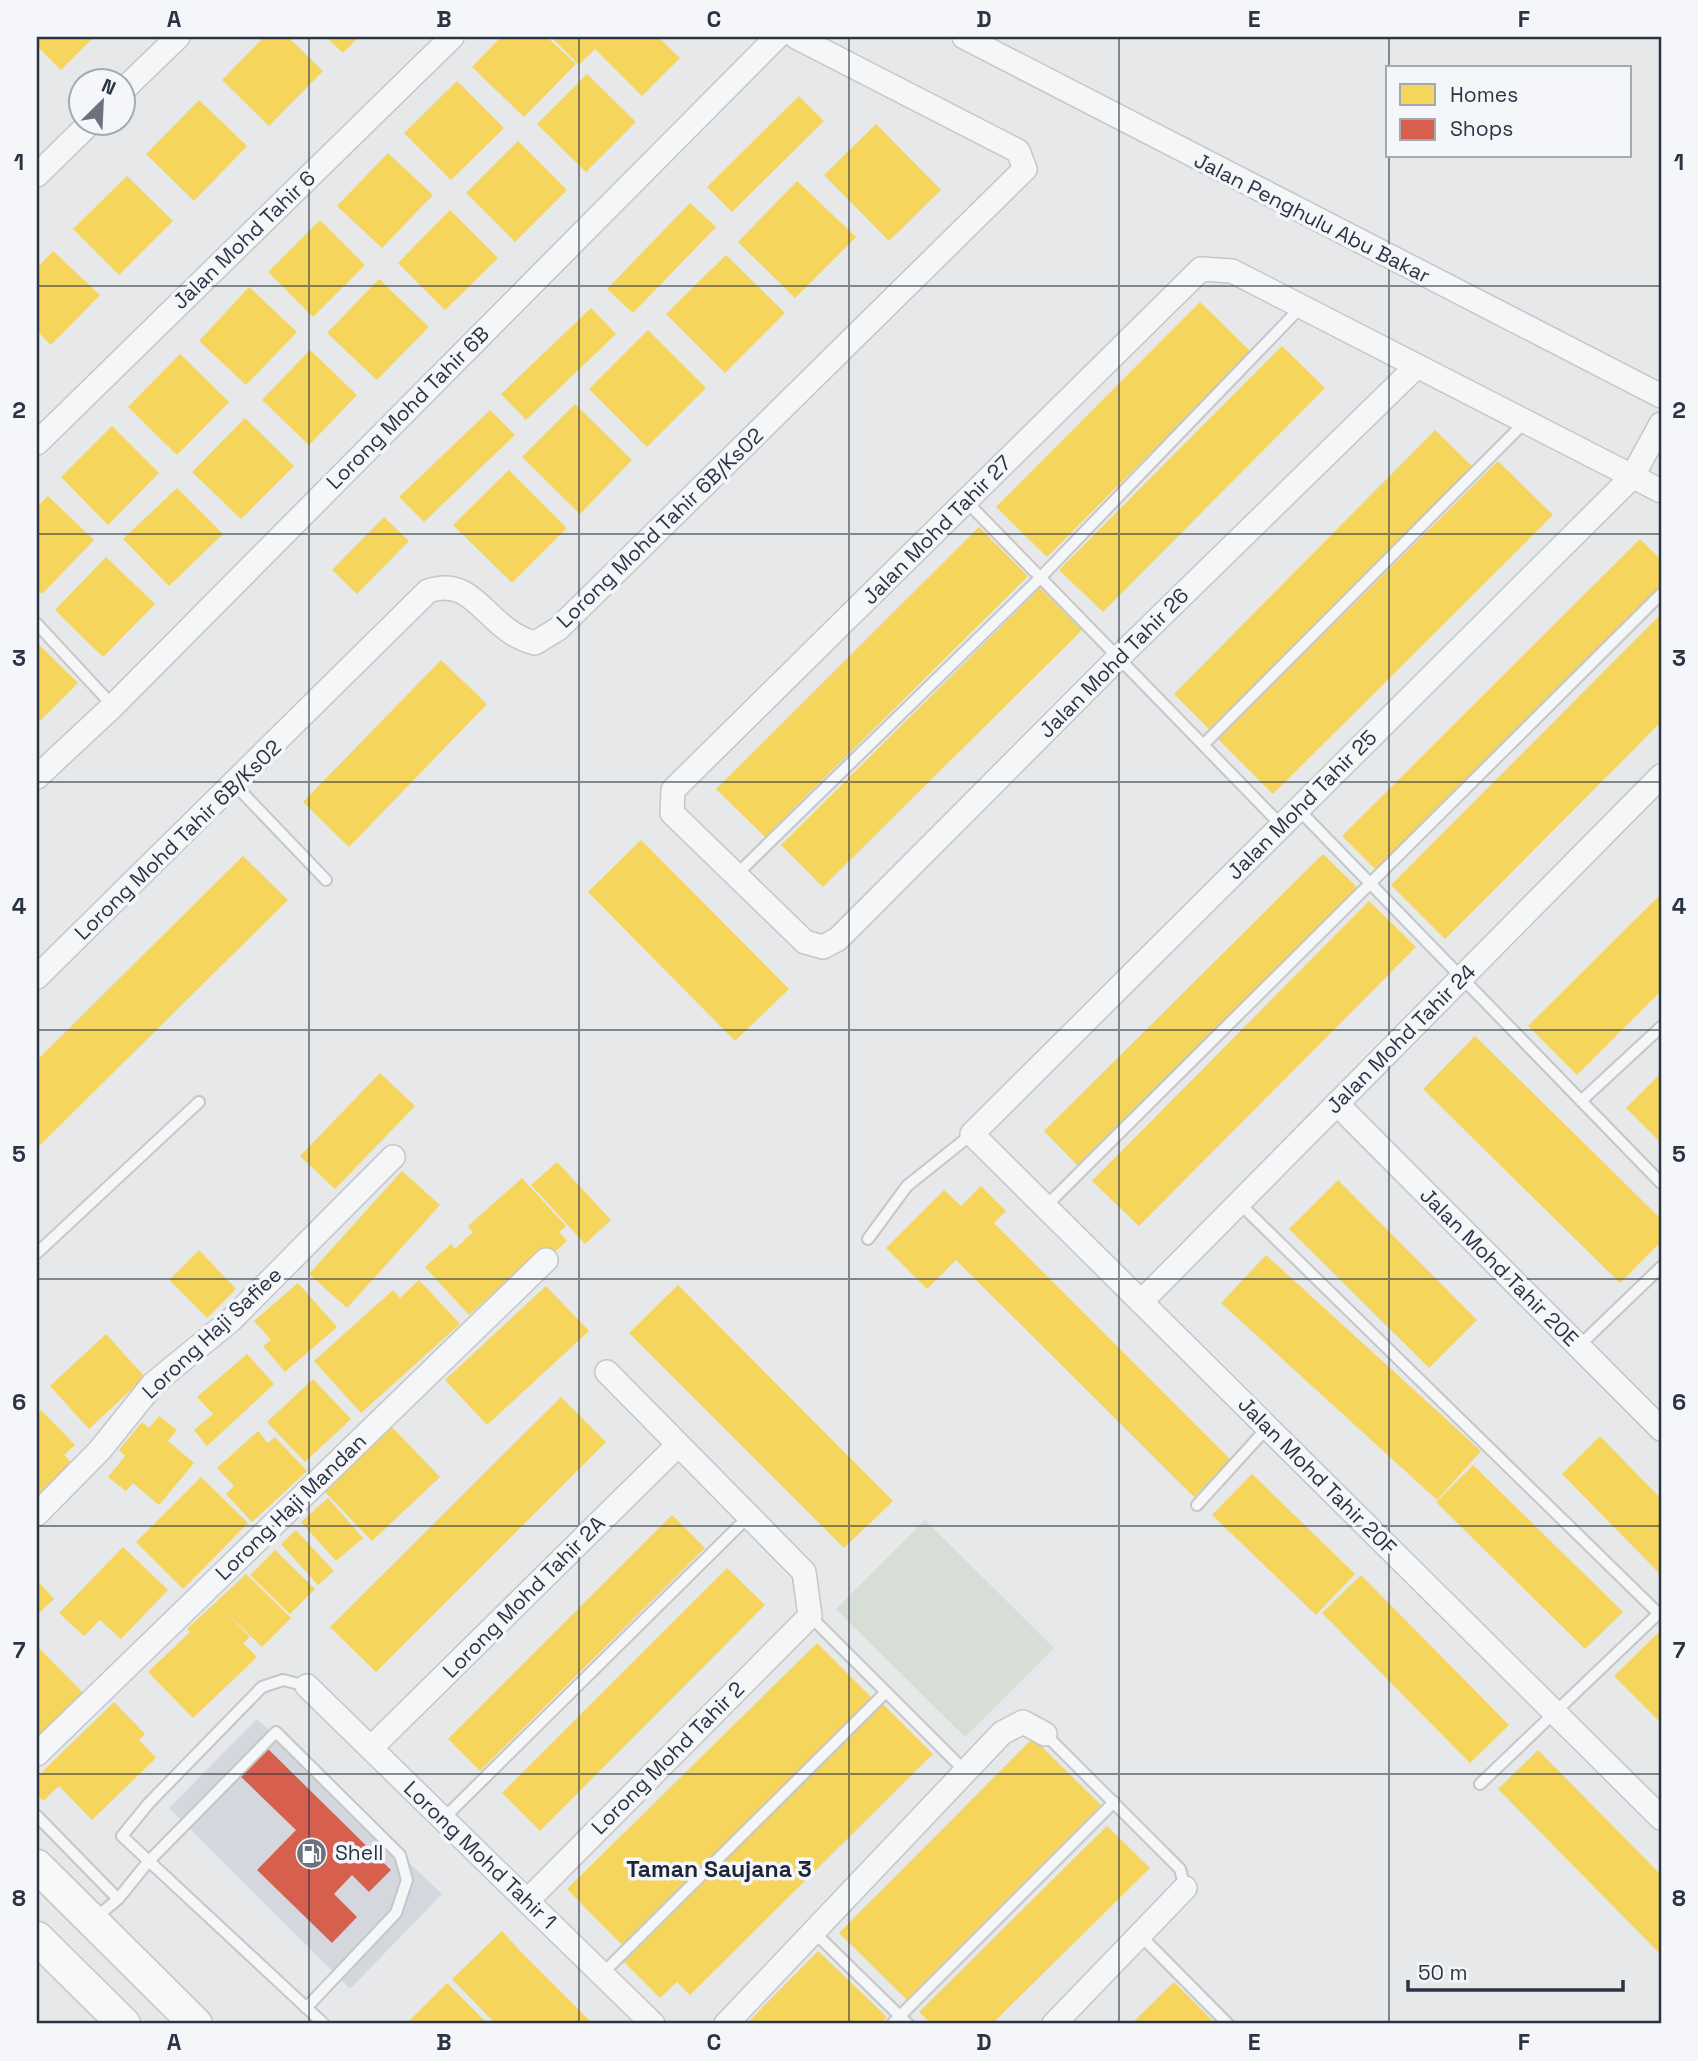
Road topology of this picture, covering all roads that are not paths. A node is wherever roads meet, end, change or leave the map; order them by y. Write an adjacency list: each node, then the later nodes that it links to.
1 (178, 37): 6 (street)
2 (452, 37): 14 (street, Jalan Mohd Tahir 6)
3 (777, 37): 22 (street, Lorong Mohd Tahir 6B)
4 (796, 37): 26 (street, Lorong Mohd Tahir 6B/Ks02)
5 (964, 37): 11 (street, Jalan Penghulu Abu Bakar)
6 (136, 78)
7 (77, 136): 8 (street)
8 (37, 175)
9 (1302, 306): 10 (street); 17 (street, Jalan Mohd Tahir 27); 18 (lane)
10 (1417, 366): 12 (street); 21 (street, Jalan Mohd Tahir 26)
11 (1661, 396)
12 (1525, 422): 15 (street); 23 (lane)
13 (1661, 424): 15 (street, Jalan Mohd Tahir 25)
14 (37, 443)
15 (1632, 477): 16 (street); 27 (street, Jalan Mohd Tahir 25)
16 (1661, 491)
17 (966, 500): 18 (lane); 28 (street, Jalan Mohd Tahir 27)
18 (1040, 578): 21 (lane); 28 (lane)
19 (1661, 594): 30 (lane)
20 (37, 624): 22 (lane)
21 (1119, 657): 23 (lane); 28 (street, Jalan Mohd Tahir 26)
22 (113, 706): 25 (street, Lorong Mohd Tahir 6B)
23 (1204, 744): 27 (lane)
24 (1661, 776): 32 (street, Jalan Mohd Tahir 24)
25 (37, 777)
26 (235, 785): 29 (lane); 31 (street, Lorong Mohd Tahir 6B/Ks02)
27 (1290, 818): 30 (lane); 37 (street, Jalan Mohd Tahir 25)
28 (734, 877)
29 (326, 880)
30 (1371, 884): 32 (lane); 41 (lane)
31 (37, 977)
32 (1462, 978): 34 (lane); 36 (street, Jalan Mohd Tahir 24)
33 (1661, 1027): 34 (lane)
34 (1581, 1101): 39 (lane)
35 (199, 1102): 43 (lane)
36 (1336, 1104): 40 (street, Jalan Mohd Tahir 24); 47 (street, Jalan Mohd Tahir 20E)
37 (972, 1134): 41 (street, Jalan Mohd Tahir 20F); 42 (lane)
38 (393, 1157): 53 (street, Lorong Haji Safiee)
39 (1661, 1183)
40 (1239, 1203): 46 (street, Jalan Mohd Tahir 24); 55 (lane)
41 (1045, 1207): 46 (street, Jalan Mohd Tahir 20F)
42 (868, 1239)
43 (37, 1253)
44 (546, 1260): 62 (street, Lorong Haji Mandan)
45 (1661, 1267): 47 (lane)
46 (1142, 1302): 49 (street, Jalan Mohd Tahir 20F)
47 (1579, 1346): 50 (street, Jalan Mohd Tahir 20E)
48 (607, 1372): 51 (street)
49 (1267, 1428): 52 (lane); 59 (street, Jalan Mohd Tahir 20F)
50 (1661, 1429)
51 (677, 1446): 54 (street); 61 (street, Lorong Mohd Tahir 2A)
52 (1197, 1505)
53 (37, 1514)
54 (748, 1517): 56 (street); 68 (lane)
55 (1660, 1613): 59 (lane)
56 (810, 1615): 58 (lane); 73 (street, Lorong Mohd Tahir 2)
57 (307, 1686): 61 (street, Lorong Mohd Tahir 1); 69 (lane)
58 (886, 1692): 63 (lane); 78 (lane)
59 (1558, 1713): 64 (lane); 67 (street, Jalan Mohd Tahir 20F)
60 (1045, 1734): 63 (street); 65 (lane)
61 (371, 1748): 68 (street, Lorong Mohd Tahir 1)
62 (37, 1754)
63 (965, 1771): 75 (street)
64 (1480, 1783)
65 (1114, 1802): 71 (lane); 80 (lane)
66 (37, 1815): 72 (lane)
67 (1661, 1818)
68 (443, 1819): 73 (street, Lorong Mohd Tahir 1)
69 (148, 1862): 72 (lane); 79 (lane); 79 (lane)
70 (37, 1866): 74 (main road)
71 (1185, 1888): 76 (street)
72 (118, 1899): 74 (lane)
73 (527, 1901): 78 (street, Lorong Mohd Tahir 1)
74 (92, 1921): 83 (main road)
75 (814, 1932): 80 (lane); 86 (street)
76 (1140, 1935): 81 (lane); 87 (street)
77 (37, 1938): 82 (main road)
78 (602, 1974): 85 (street, Lorong Mohd Tahir 1)
79 (306, 2008): 84 (lane)
80 (900, 2022)
81 (1220, 2022)
82 (124, 2024)
83 (196, 2024)
84 (324, 2024)
85 (653, 2024)
86 (726, 2024)
87 (1054, 2024)

